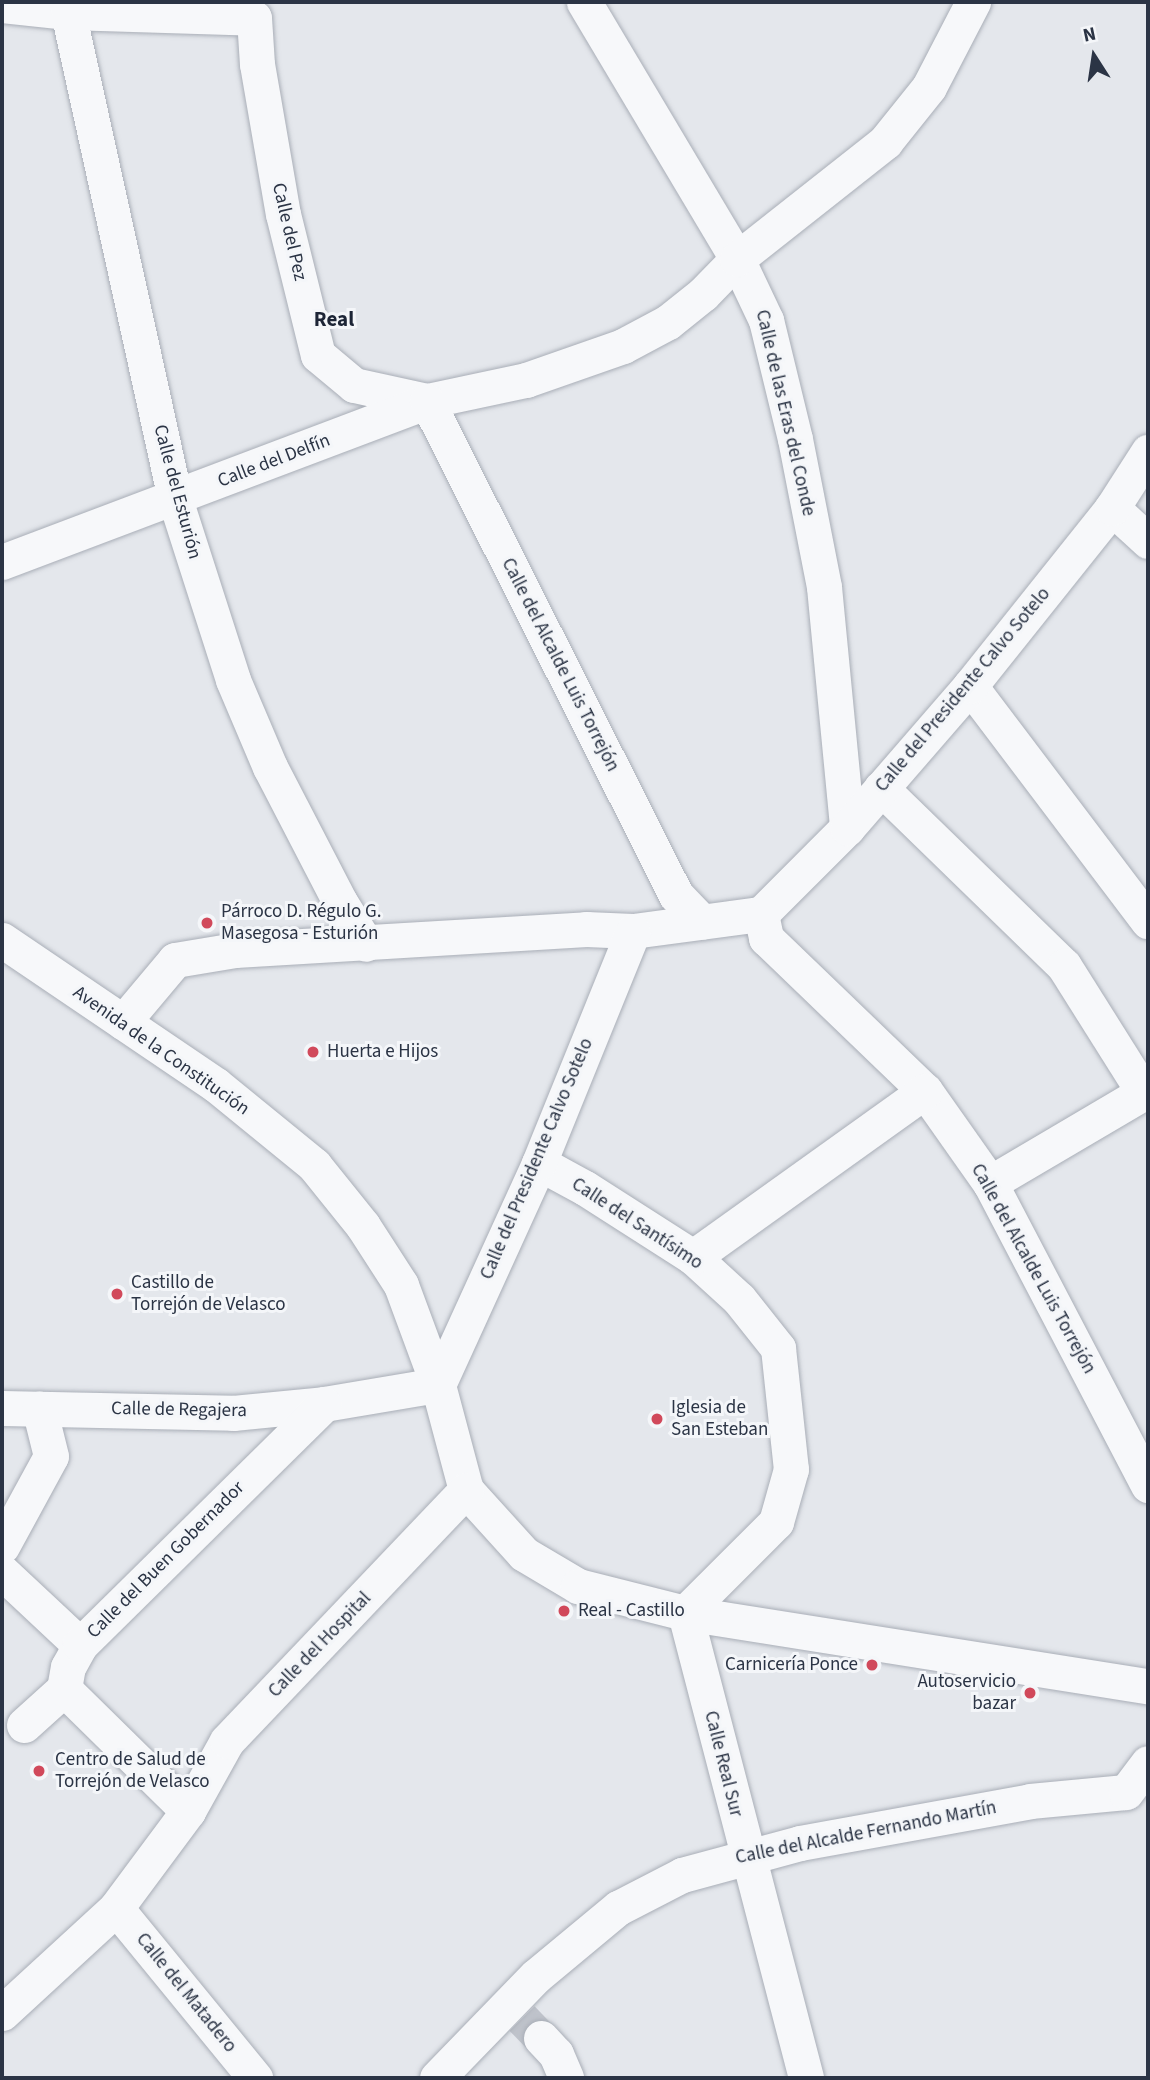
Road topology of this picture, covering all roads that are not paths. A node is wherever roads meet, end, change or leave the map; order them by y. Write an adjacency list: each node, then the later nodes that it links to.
1 (584, 2): 6 (street, Calle de las Eras del Conde)
2 (973, 2): 6 (street, Calle del Pez)
3 (2, 5): 5 (street, Calle del Pez)
4 (254, 10): 5 (street, Calle del Pez); 7 (street, Calle del Pez)
5 (68, 12): 9 (street, Calle del Esturión)
6 (737, 259): 7 (street, Calle del Pez); 15 (street, Calle de las Eras del Conde)
7 (427, 401): 9 (street, Calle del Delfín); 18 (street, Calle del Alcalde Luis Torrejón)
8 (1148, 452): 10 (street, Calle del Presidente Calvo Sotelo)
9 (174, 499): 12 (street, Calle del Delfín); 20 (street, Calle del Esturión)
10 (1112, 508): 11 (street); 13 (street, Calle del Presidente Calvo Sotelo)
11 (1148, 541)
12 (2, 562)
13 (970, 686): 14 (street, Calle del Presidente Calvo Sotelo); 17 (street)
14 (881, 788): 15 (street, Calle del Presidente Calvo Sotelo); 24 (street)
15 (847, 828): 16 (street, Calle del Presidente Calvo Sotelo)
16 (761, 914): 18 (street); 23 (street, Calle del Alcalde Luis Torrejón)
17 (1148, 921)
18 (702, 922): 19 (street)
19 (633, 930): 20 (street); 25 (street, Calle del Presidente Calvo Sotelo)
20 (366, 944): 22 (street)
21 (5, 949): 22 (street, Avenida de la Constitución)
22 (123, 1022): 28 (street, Avenida de la Constitución)
23 (925, 1091): 26 (street, Calle del Alcalde Luis Torrejón); 27 (street)
24 (1146, 1091): 26 (street)
25 (539, 1163): 27 (street, Calle del Santísimo); 28 (street, Calle del Presidente Calvo Sotelo)
26 (990, 1183): 32 (street, Calle del Alcalde Luis Torrejón)
27 (693, 1257): 36 (street, Calle del Santísimo)
28 (438, 1385): 29 (street, Calle de Regajera); 33 (street, Avenida de la Constitución)
29 (324, 1404): 31 (street, Calle de Regajera); 37 (street, Calle del Buen Gobernador)
30 (2, 1408): 31 (street, Calle de Regajera)
31 (39, 1408): 34 (street)
32 (1148, 1485)
33 (466, 1490): 36 (street); 42 (street, Calle del Hospital)
34 (2, 1546)
35 (2, 1572): 37 (street)
36 (685, 1613): 38 (street); 43 (street, Calle Real Sur)
37 (80, 1645): 39 (street, Calle del Buen Gobernador)
38 (1148, 1686)
39 (64, 1689): 40 (street); 42 (street)
40 (24, 1725)
41 (1148, 1763): 43 (street, Calle del Alcalde Fernando Martín)
42 (188, 1811): 44 (street, Calle del Hospital)
43 (746, 1856): 46 (street, Calle del Alcalde Fernando Martín); 50 (street, Calle Real Sur)
44 (116, 1908): 45 (street, Calle del Hospital); 47 (street, Calle del Matadero)
45 (2, 2013)
46 (524, 2020): 48 (street, Calle del Alcalde Fernando Martín); 49 (street)
47 (255, 2078)
48 (437, 2078)
49 (566, 2078)
50 (806, 2078)

